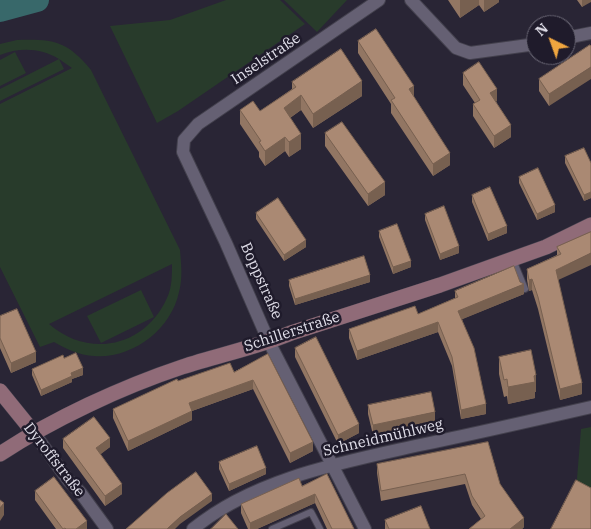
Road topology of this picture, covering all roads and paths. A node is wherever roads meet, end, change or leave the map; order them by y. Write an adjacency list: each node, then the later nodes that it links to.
1 (379, 0): 6 (street, Inselstraße)
2 (411, 0): 5 (street)
3 (591, 33): 4 (street)
4 (576, 36)
5 (526, 45)
6 (183, 152): 10 (street, Boppstraße)
7 (591, 225): 8 (main road, Schillerstraße)
8 (512, 259): 9 (lane); 10 (main road, Schillerstraße)
9 (525, 289)
10 (270, 342): 13 (main road, Schillerstraße); 15 (street, Boppstraße)
11 (0, 392): 13 (main road, Dyroffstraße)
12 (591, 407): 15 (street, Schneidmühlweg)
13 (34, 433): 14 (main road, Schillerstraße); 16 (street, Dyroffstraße)
14 (0, 454)
15 (332, 464): 17 (street, Schneidmühlweg); 20 (street, Boppstraße)
16 (107, 529)
17 (193, 529)
18 (272, 529): 19 (lane)
19 (320, 529)
20 (365, 529)

